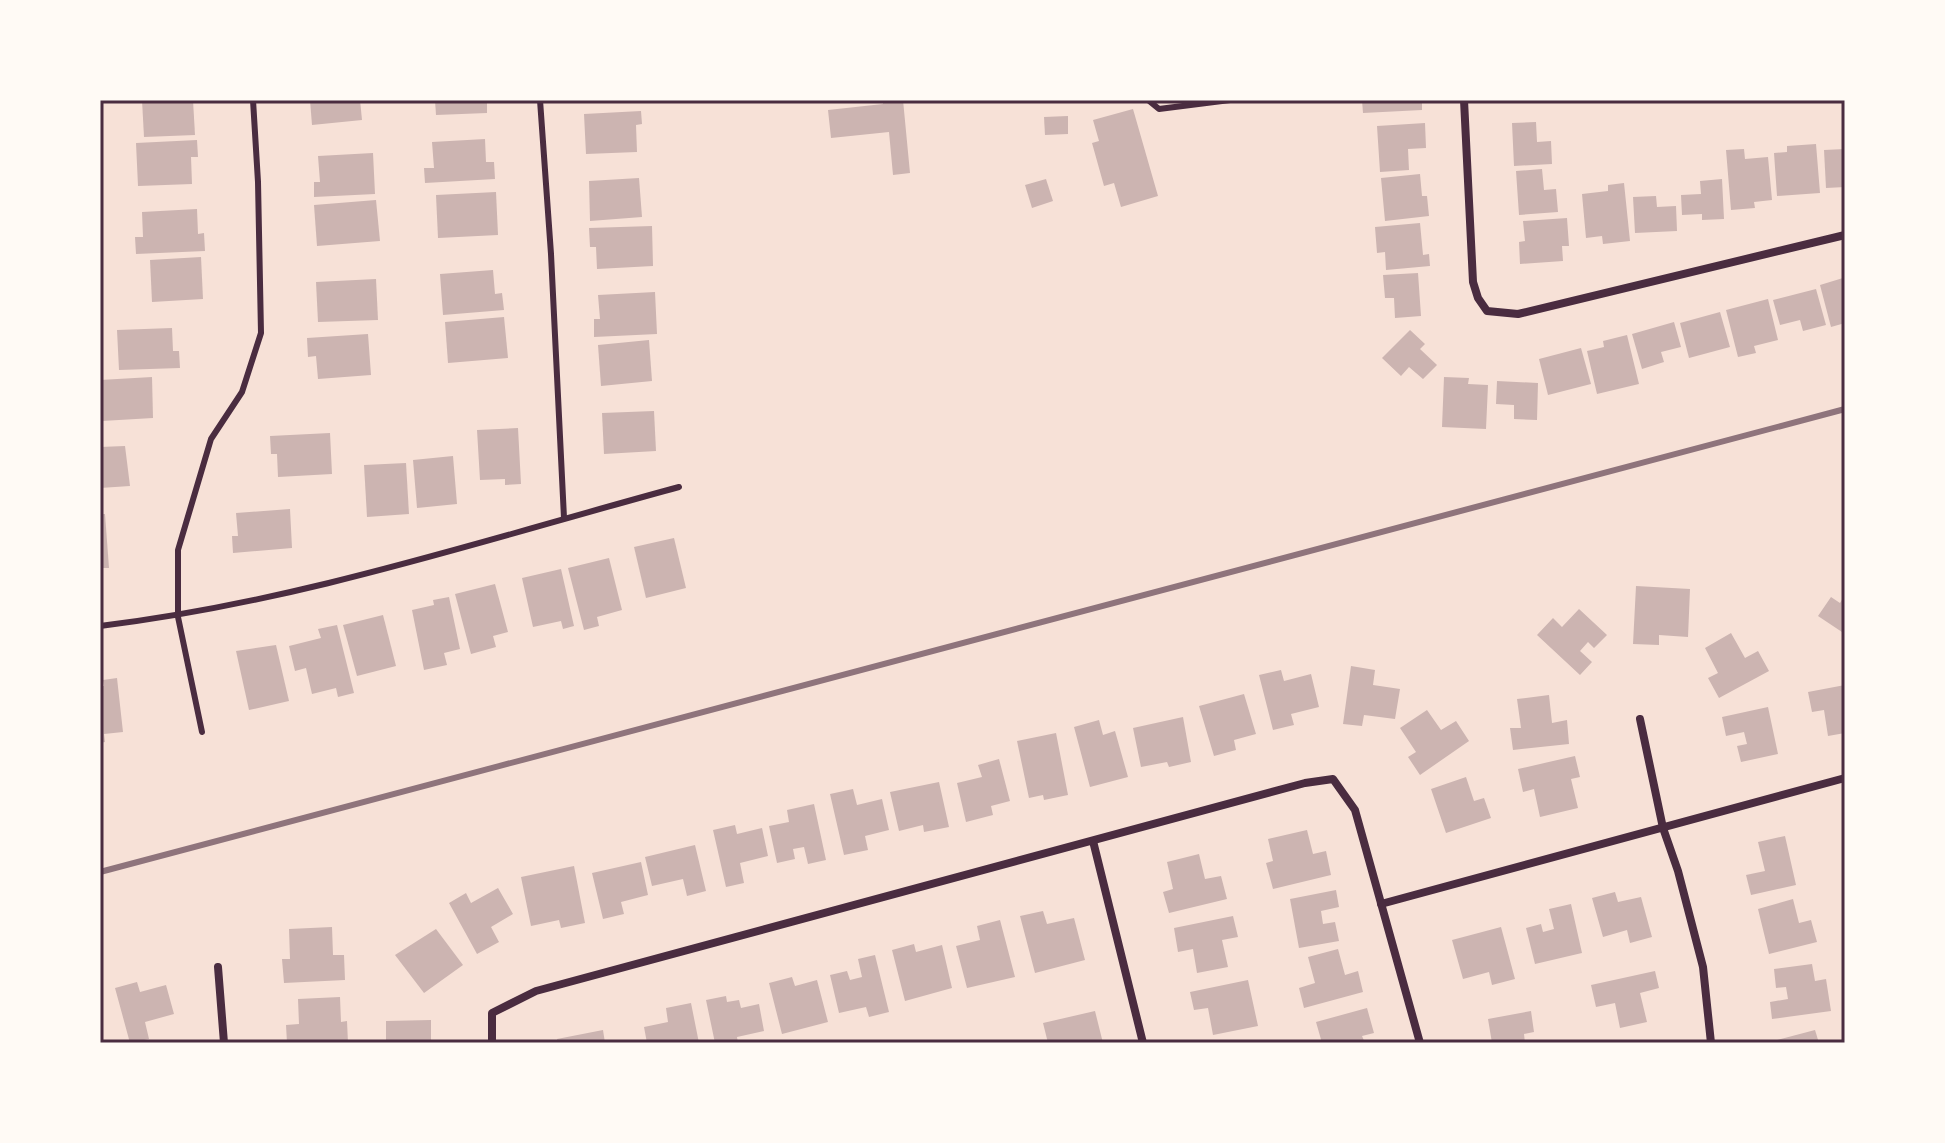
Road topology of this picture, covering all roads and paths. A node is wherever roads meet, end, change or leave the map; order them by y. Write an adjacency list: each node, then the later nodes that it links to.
1 (253, 100): 9 (lane)
2 (540, 100): 8 (lane)
3 (1148, 100): 4 (lane)
4 (1230, 100)
5 (1464, 100): 6 (street)
6 (1845, 235)
7 (679, 487): 8 (lane)
8 (564, 518): 9 (lane)
9 (178, 617): 10 (lane); 12 (lane)
10 (100, 626)
11 (1640, 719): 14 (street)
12 (202, 732)
13 (1845, 778): 14 (street)
14 (1663, 828): 16 (street); 22 (street)
15 (1093, 841): 16 (street); 19 (street); 20 (street)
16 (1381, 904): 21 (street)
17 (218, 967): 18 (street)
18 (224, 1043)
19 (492, 1043)
20 (1143, 1043)
21 (1420, 1043)
22 (1711, 1043)

